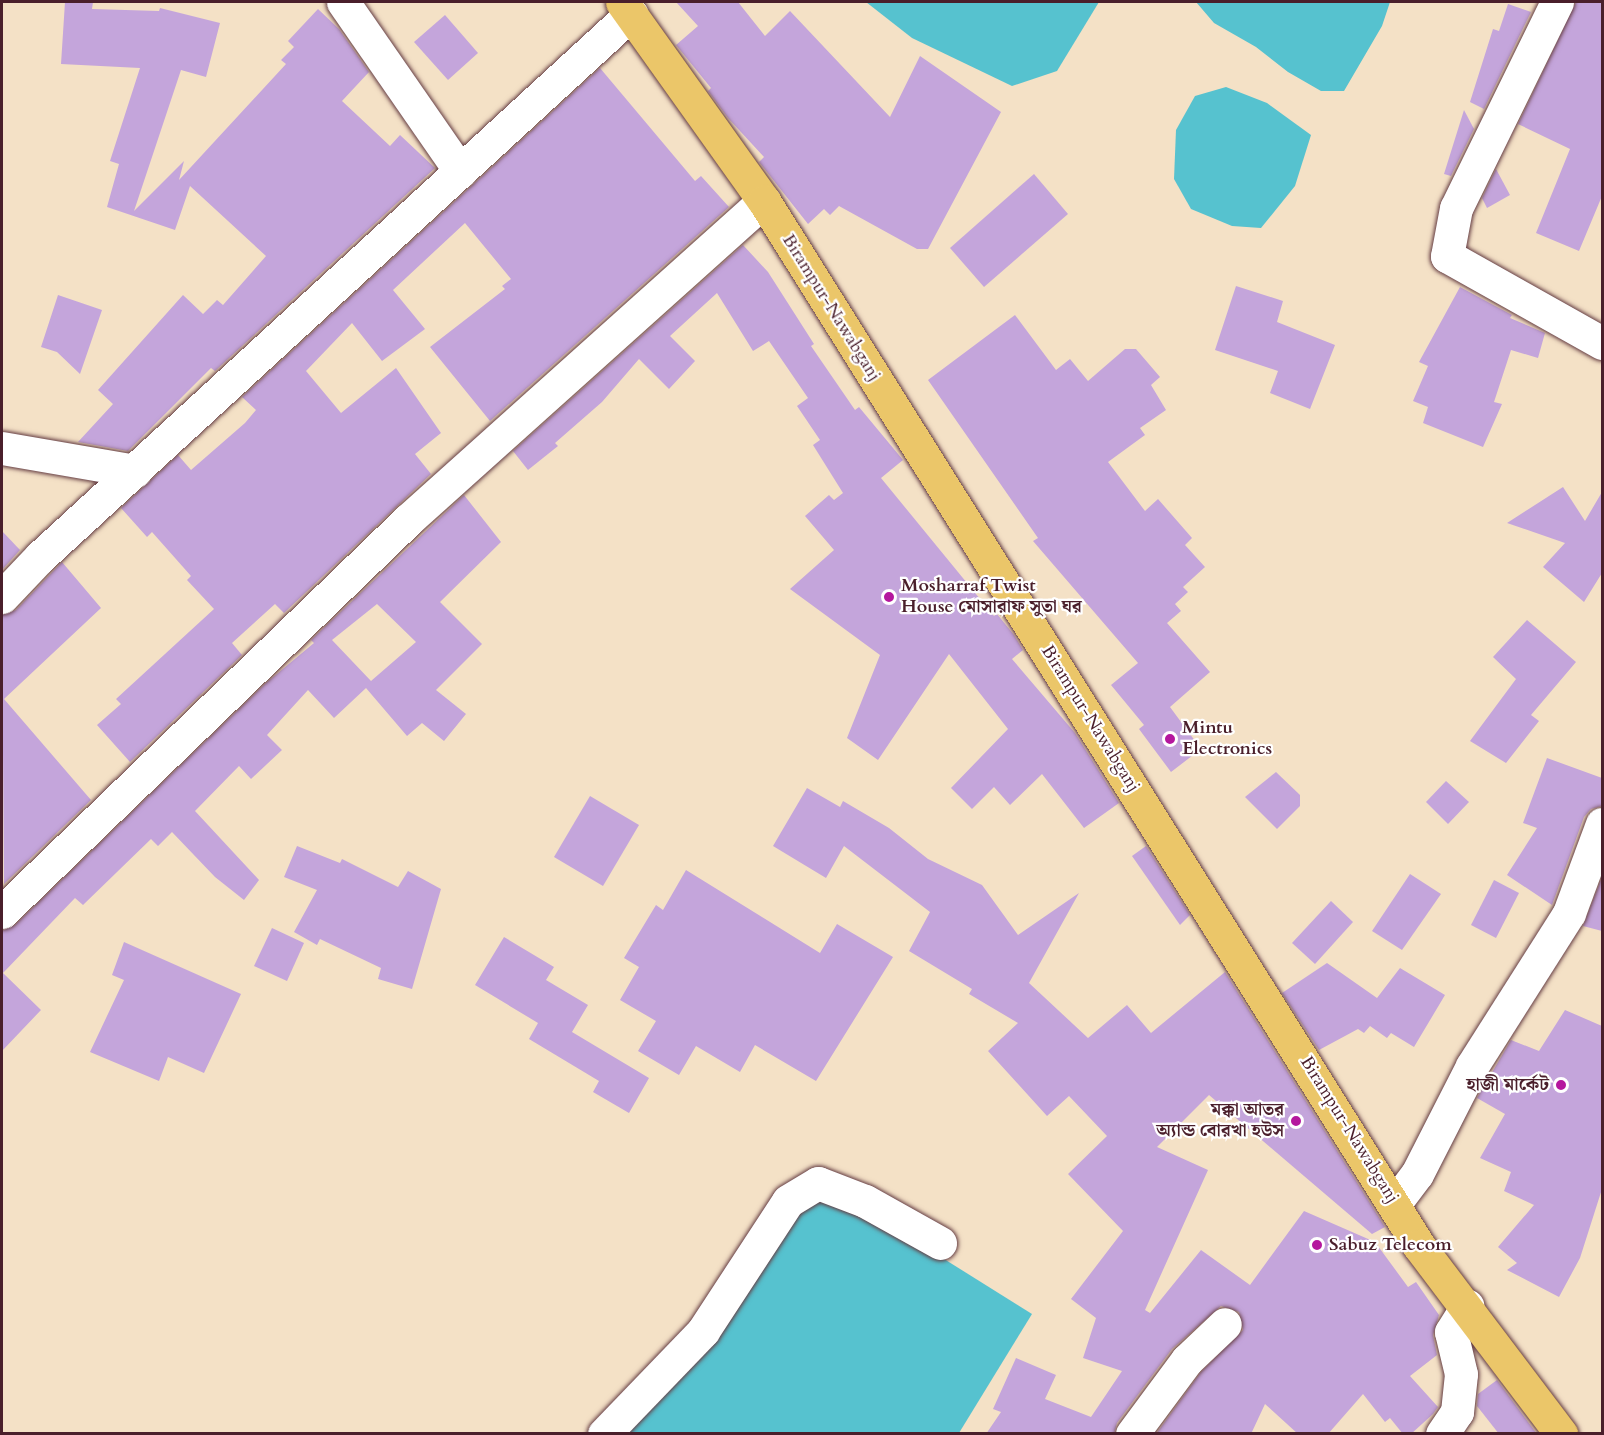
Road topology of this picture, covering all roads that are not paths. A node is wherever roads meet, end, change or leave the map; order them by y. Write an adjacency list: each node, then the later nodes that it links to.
1 (344, 2): 4 (street)
2 (1557, 2): 6 (street)
3 (627, 8): 4 (street); 5 (main road, Birampur-Nawabganj)
4 (460, 171): 8 (street)
5 (764, 201): 11 (street); 12 (main road, Birampur-Nawabganj)
6 (1602, 343)
7 (2, 448): 8 (street)
8 (135, 471): 9 (street)
9 (2, 597)
10 (1602, 824): 12 (street)
11 (2, 912)
12 (1395, 1203): 14 (main road, Birampur-Nawabganj)
13 (940, 1243): 16 (street)
14 (1467, 1306): 18 (street); 19 (main road, Birampur-Nawabganj)
15 (1225, 1324): 17 (street)
16 (604, 1434)
17 (1132, 1434)
18 (1442, 1434)
19 (1561, 1434)

